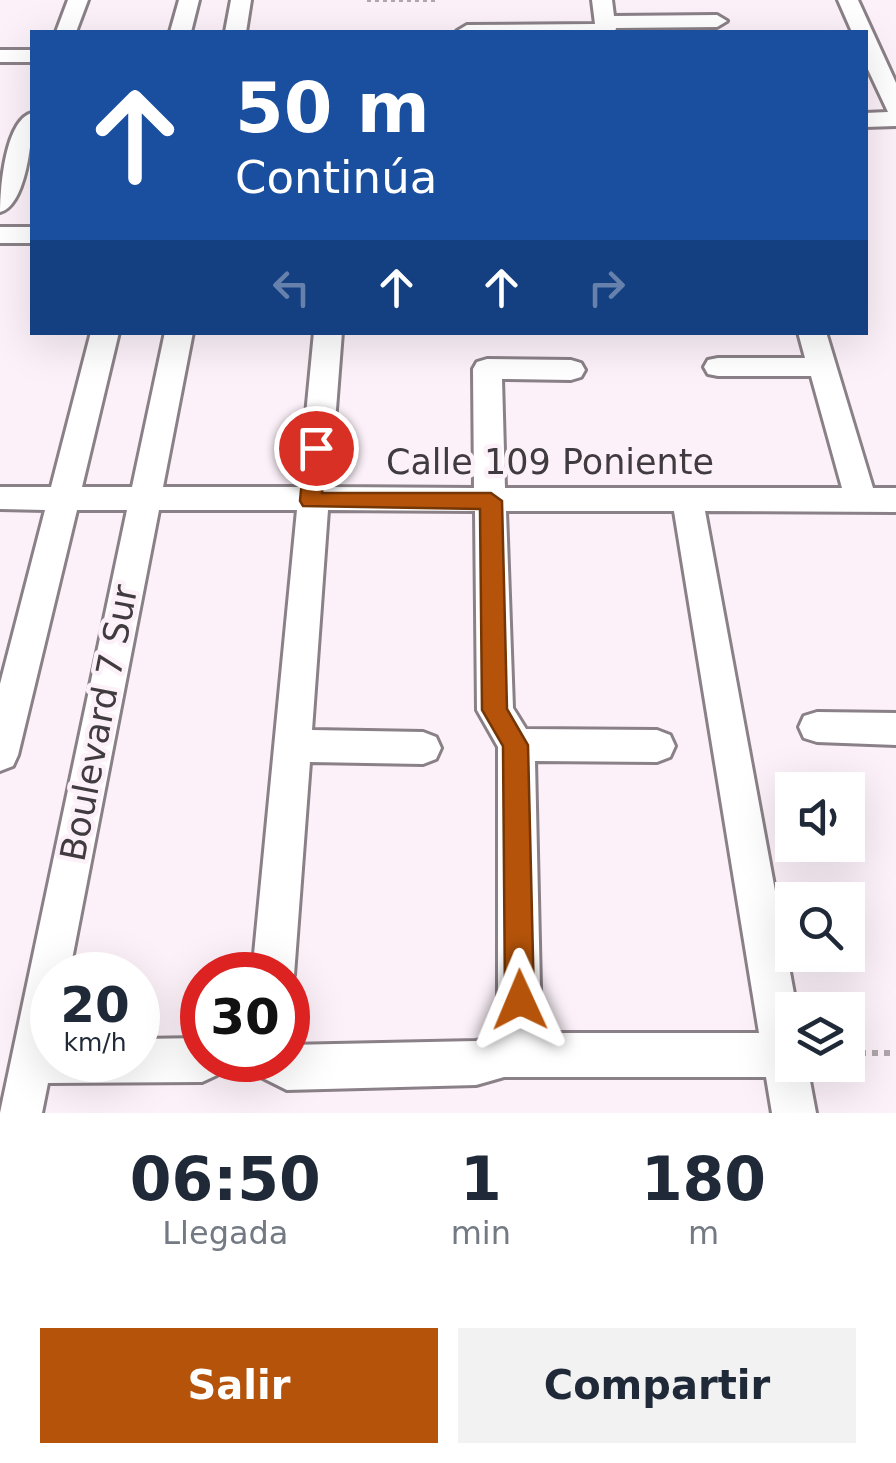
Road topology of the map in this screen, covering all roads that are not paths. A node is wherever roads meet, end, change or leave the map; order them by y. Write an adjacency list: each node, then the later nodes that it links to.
1 (78, 0): 8 (street)
2 (189, 0): 9 (street)
3 (241, 0): 10 (street)
4 (602, 0): 7 (street)
5 (848, 0): 12 (street)
6 (717, 21): 7 (street)
7 (606, 26): 11 (street)
8 (67, 30)
9 (182, 30)
10 (236, 30)
11 (559, 30)
12 (861, 30)
13 (868, 45): 16 (street)
14 (0, 56): 15 (street)
15 (30, 56)
16 (896, 108)
17 (868, 120): 18 (street)
18 (896, 120)
19 (30, 125): 22 (street)
20 (868, 138): 21 (street)
21 (896, 138)
22 (0, 206)
23 (30, 235): 24 (street)
24 (0, 236)
25 (105, 335): 34 (street)
26 (178, 335): 36 (street, Boulevard 7 Sur)
27 (328, 335): 37 (street)
28 (813, 335): 30 (street)
29 (718, 367): 30 (street)
30 (823, 367): 39 (street)
31 (571, 370): 38 (street)
32 (0, 498): 34 (street, Calle 109 Poniente)
33 (687, 498): 38 (street, Calle 109 Poniente); 39 (street, Calle 109 Poniente); 49 (street)
34 (63, 499): 36 (street, Calle 109 Poniente); 46 (street)
35 (896, 500): 39 (street, Calle 109 Poniente)
36 (144, 501): 37 (street, Calle 109 Poniente); 47 (street, Boulevard 7 Sur)
37 (311, 501): 38 (street, Calle 109 Poniente); 43 (street)
38 (491, 501): 42 (street)
39 (861, 501)
40 (817, 727): 41 (street)
41 (896, 729)
42 (516, 745): 44 (street); 51 (street)
43 (294, 746): 45 (street); 48 (street)
44 (657, 746)
45 (423, 748)
46 (0, 755)
47 (52, 952)
48 (275, 952)
49 (775, 1002)
50 (775, 1054): 51 (street)
51 (504, 1056): 53 (street)
52 (30, 1062): 55 (street, Boulevard 7 Sur)
53 (310, 1067)
54 (789, 1082): 56 (street)
55 (20, 1113)
56 (794, 1113)

